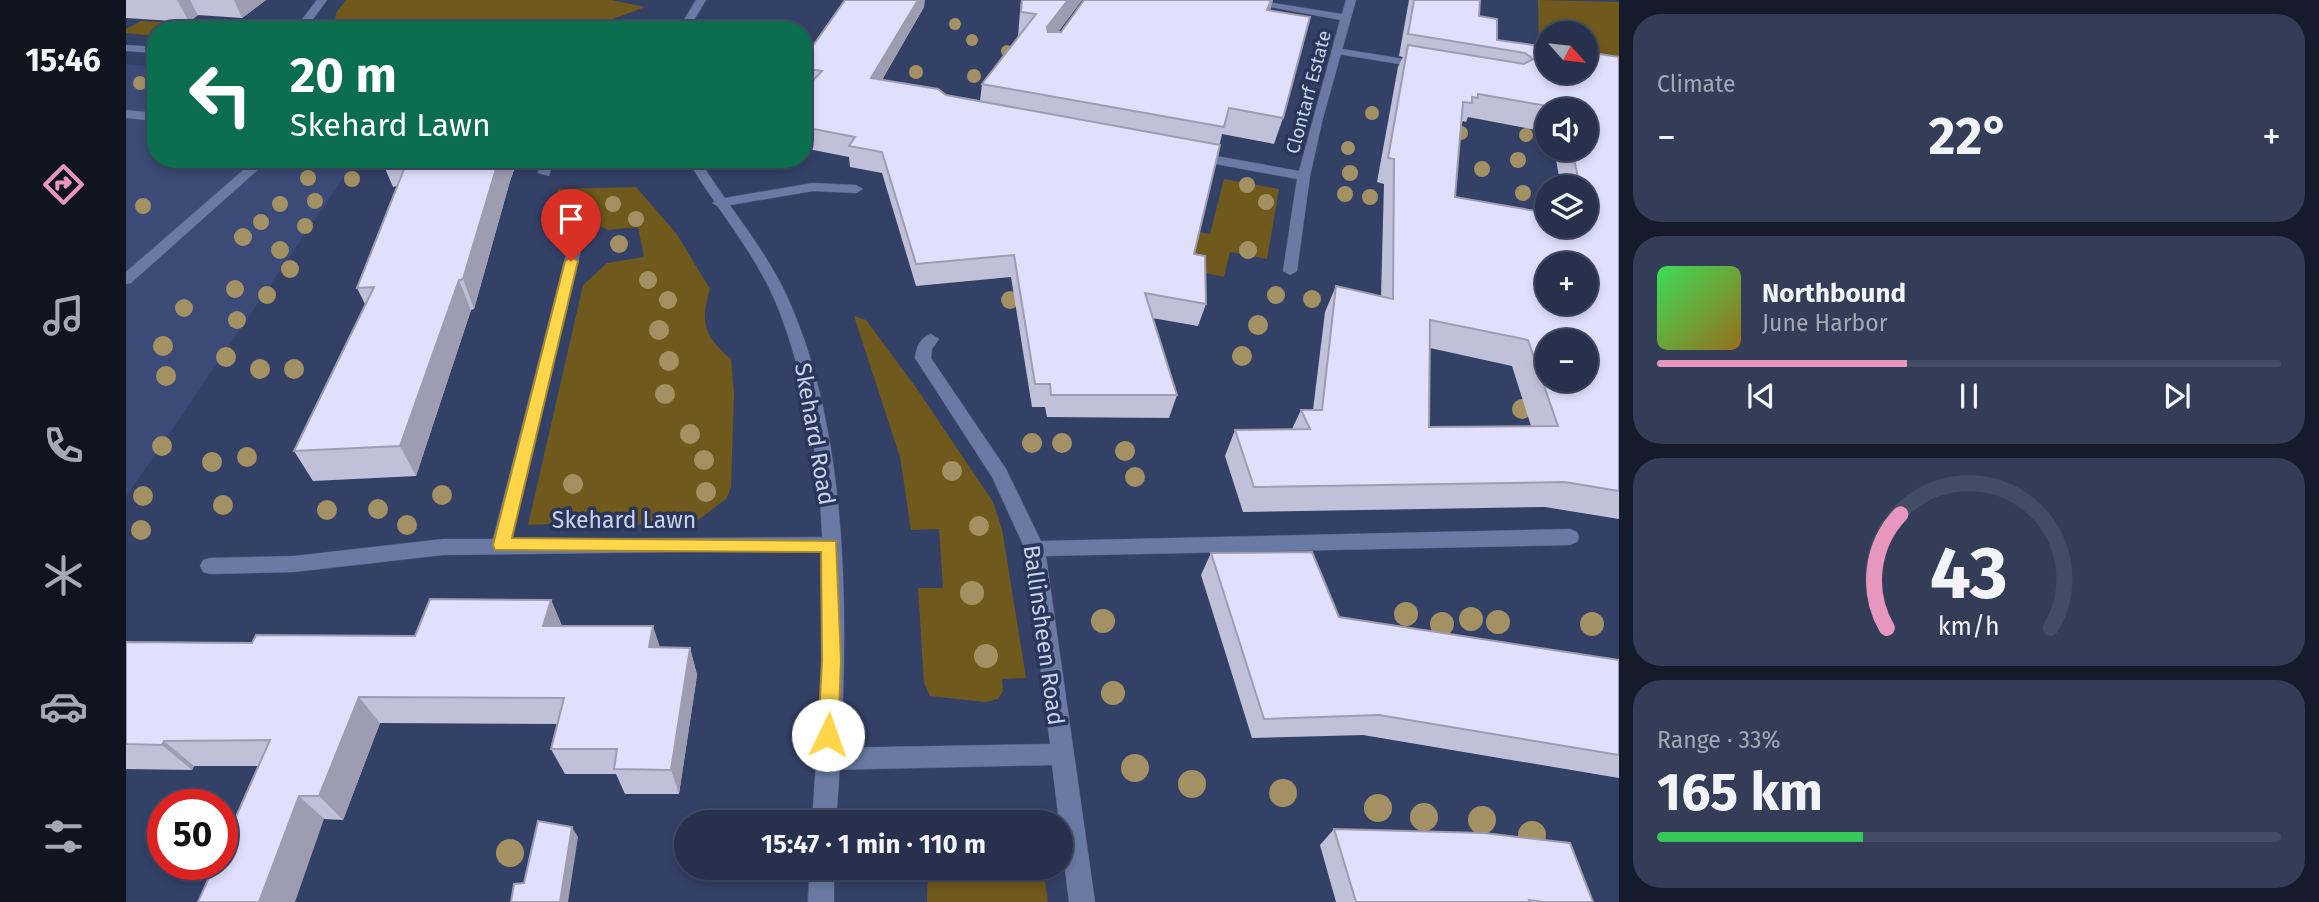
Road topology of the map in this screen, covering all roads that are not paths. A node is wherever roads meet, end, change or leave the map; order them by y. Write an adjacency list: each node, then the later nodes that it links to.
1 (321, 0): 6 (street)
2 (702, 0): 7 (street)
3 (1237, 0): 5 (street, Clontarf Estate)
4 (1350, 0): 5 (street, Clontarf Estate)
5 (1346, 18): 10 (street, Clontarf Estate)
6 (306, 21)
7 (689, 21)
8 (126, 48): 9 (street)
9 (147, 49)
10 (1336, 51): 11 (street); 19 (street, Clontarf Estate)
11 (1431, 67)
12 (126, 114): 13 (street)
13 (147, 116)
14 (1176, 153): 19 (street)
15 (254, 168): 24 (street)
16 (545, 168): 18 (street)
17 (698, 168): 22 (street, Skehard Road)
18 (544, 173)
19 (1304, 176): 23 (street, Clontarf Estate)
20 (856, 189): 22 (street)
21 (582, 202): 27 (street)
22 (719, 203): 28 (street, Skehard Road)
23 (1290, 271)
24 (126, 280)
25 (931, 339): 29 (street, Ballinsheen Road)
26 (1570, 537): 29 (street)
27 (501, 545): 28 (street, Skehard Lawn); 30 (street, Skehard Lawn)
28 (830, 545): 32 (street, Skehard Road)
29 (1035, 549): 31 (street, Ballinsheen Road)
30 (210, 566)
31 (1061, 754): 32 (street, Ballinsheen Road); 36 (street, Ballinsheen Road)
32 (827, 760): 33 (street, Skehard Road)
33 (825, 810)
34 (822, 880): 35 (street)
35 (821, 902)
36 (1082, 902)

